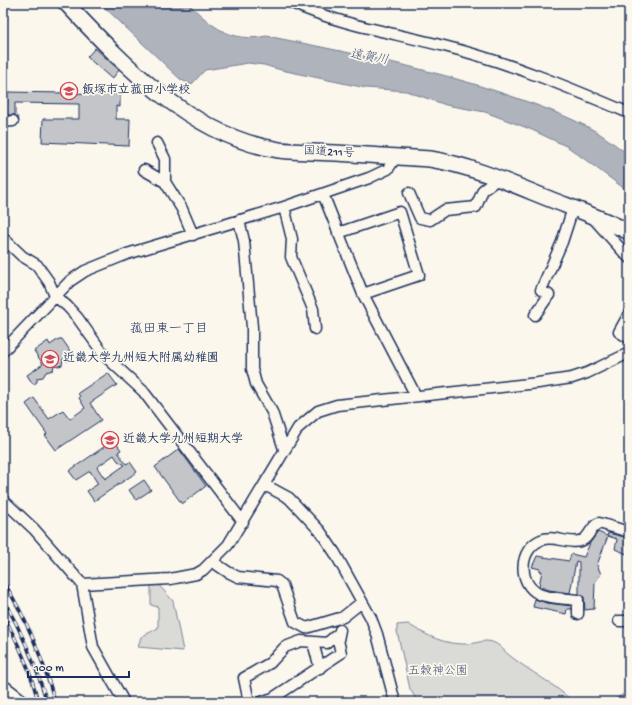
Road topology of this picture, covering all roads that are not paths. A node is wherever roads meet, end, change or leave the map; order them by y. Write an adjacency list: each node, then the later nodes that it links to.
1 (66, 3): 5 (highway, 国道211号)
2 (292, 3): 3 (street)
3 (629, 113)
4 (157, 143): 8 (street)
5 (396, 157): 7 (highway, 国道211号); 10 (street)
6 (144, 170): 8 (street)
7 (499, 178): 9 (street); 12 (highway, 国道211号)
8 (165, 182): 17 (street)
9 (409, 193)
10 (323, 194): 11 (street); 16 (street)
11 (284, 207): 14 (street); 24 (street)
12 (573, 208): 13 (highway, 国道211号); 23 (street)
13 (589, 213): 15 (highway, 国道211号); 19 (street)
14 (239, 220): 17 (street); 29 (street)
15 (629, 232)
16 (338, 233): 20 (street); 20 (street)
17 (193, 235): 21 (street)
18 (3, 238): 21 (street)
19 (629, 258)
20 (363, 294): 28 (street)
21 (55, 296): 26 (street); 32 (street)
22 (629, 314): 25 (street)
23 (535, 315)
24 (315, 329)
25 (629, 338)
26 (3, 351)
27 (629, 352): 28 (street)
28 (416, 396): 29 (street)
29 (284, 449): 30 (street)
30 (265, 485): 32 (street); 36 (street)
31 (3, 500): 35 (street)
32 (243, 522): 34 (street)
33 (629, 532): 37 (street)
34 (212, 562): 35 (street); 38 (street)
35 (82, 584): 44 (street)
36 (362, 602): 38 (street); 47 (street)
37 (578, 614)
38 (343, 617): 39 (street)
39 (339, 633): 40 (street); 41 (street)
40 (313, 643): 41 (street); 45 (street)
41 (320, 668): 46 (street)
42 (3, 685): 43 (street)
43 (25, 702)
44 (124, 702)
45 (248, 702)
46 (261, 702)
47 (395, 702)

